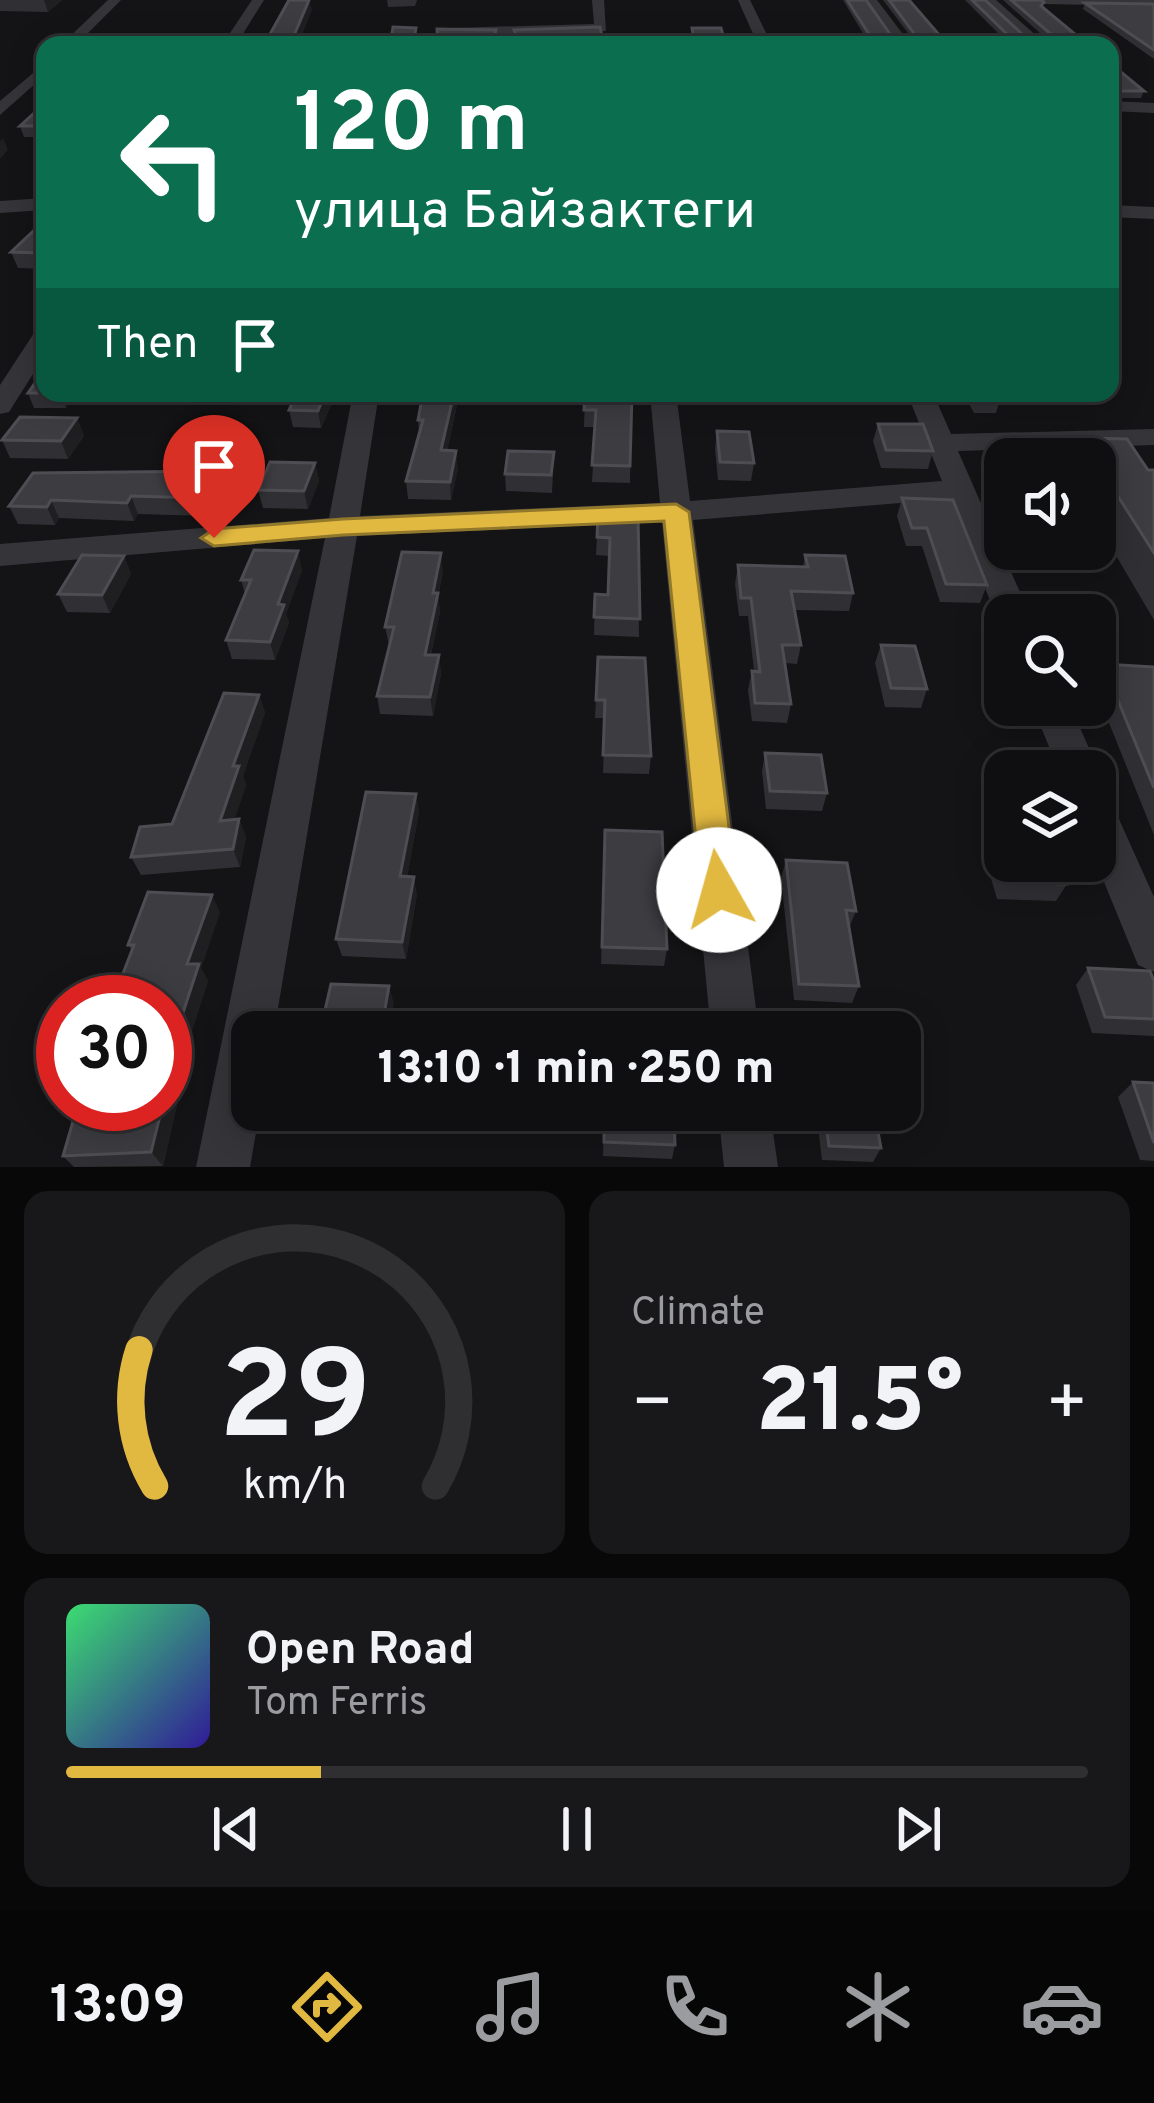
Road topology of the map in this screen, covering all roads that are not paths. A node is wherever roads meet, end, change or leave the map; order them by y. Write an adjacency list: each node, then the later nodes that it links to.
1 (115, 0): 12 (street)
2 (258, 0): 13 (street)
3 (598, 0): 15 (street)
4 (744, 0): 16 (street)
5 (871, 0): 17 (street)
6 (988, 0): 18 (street)
7 (1043, 0): 8 (street)
8 (1111, 1): 9 (street); 11 (street)
9 (1154, 2)
10 (447, 16): 14 (street)
11 (1140, 21)
12 (77, 36)
13 (235, 36)
14 (442, 36)
15 (485, 36)
16 (761, 36)
17 (897, 36)
18 (1030, 36)
19 (36, 76): 22 (street)
20 (1119, 106): 21 (street)
21 (1154, 108)
22 (0, 110)
23 (36, 205): 24 (street)
24 (0, 207)
25 (1119, 211): 26 (street)
26 (1154, 212)
27 (36, 349): 31 (street)
28 (364, 402): 36 (street)
29 (664, 402): 35 (street)
30 (924, 402): 33 (street)
31 (0, 406)
32 (1154, 437): 33 (street)
33 (941, 443): 34 (street)
34 (961, 490): 35 (street); 38 (street)
35 (676, 512): 36 (street); 41 (street)
36 (343, 527): 37 (street); 43 (street)
37 (0, 555)
38 (1004, 594)
39 (1116, 859): 40 (street)
40 (1154, 950)
41 (733, 1011)
42 (747, 1131): 44 (street)
43 (223, 1167)
44 (751, 1167)

